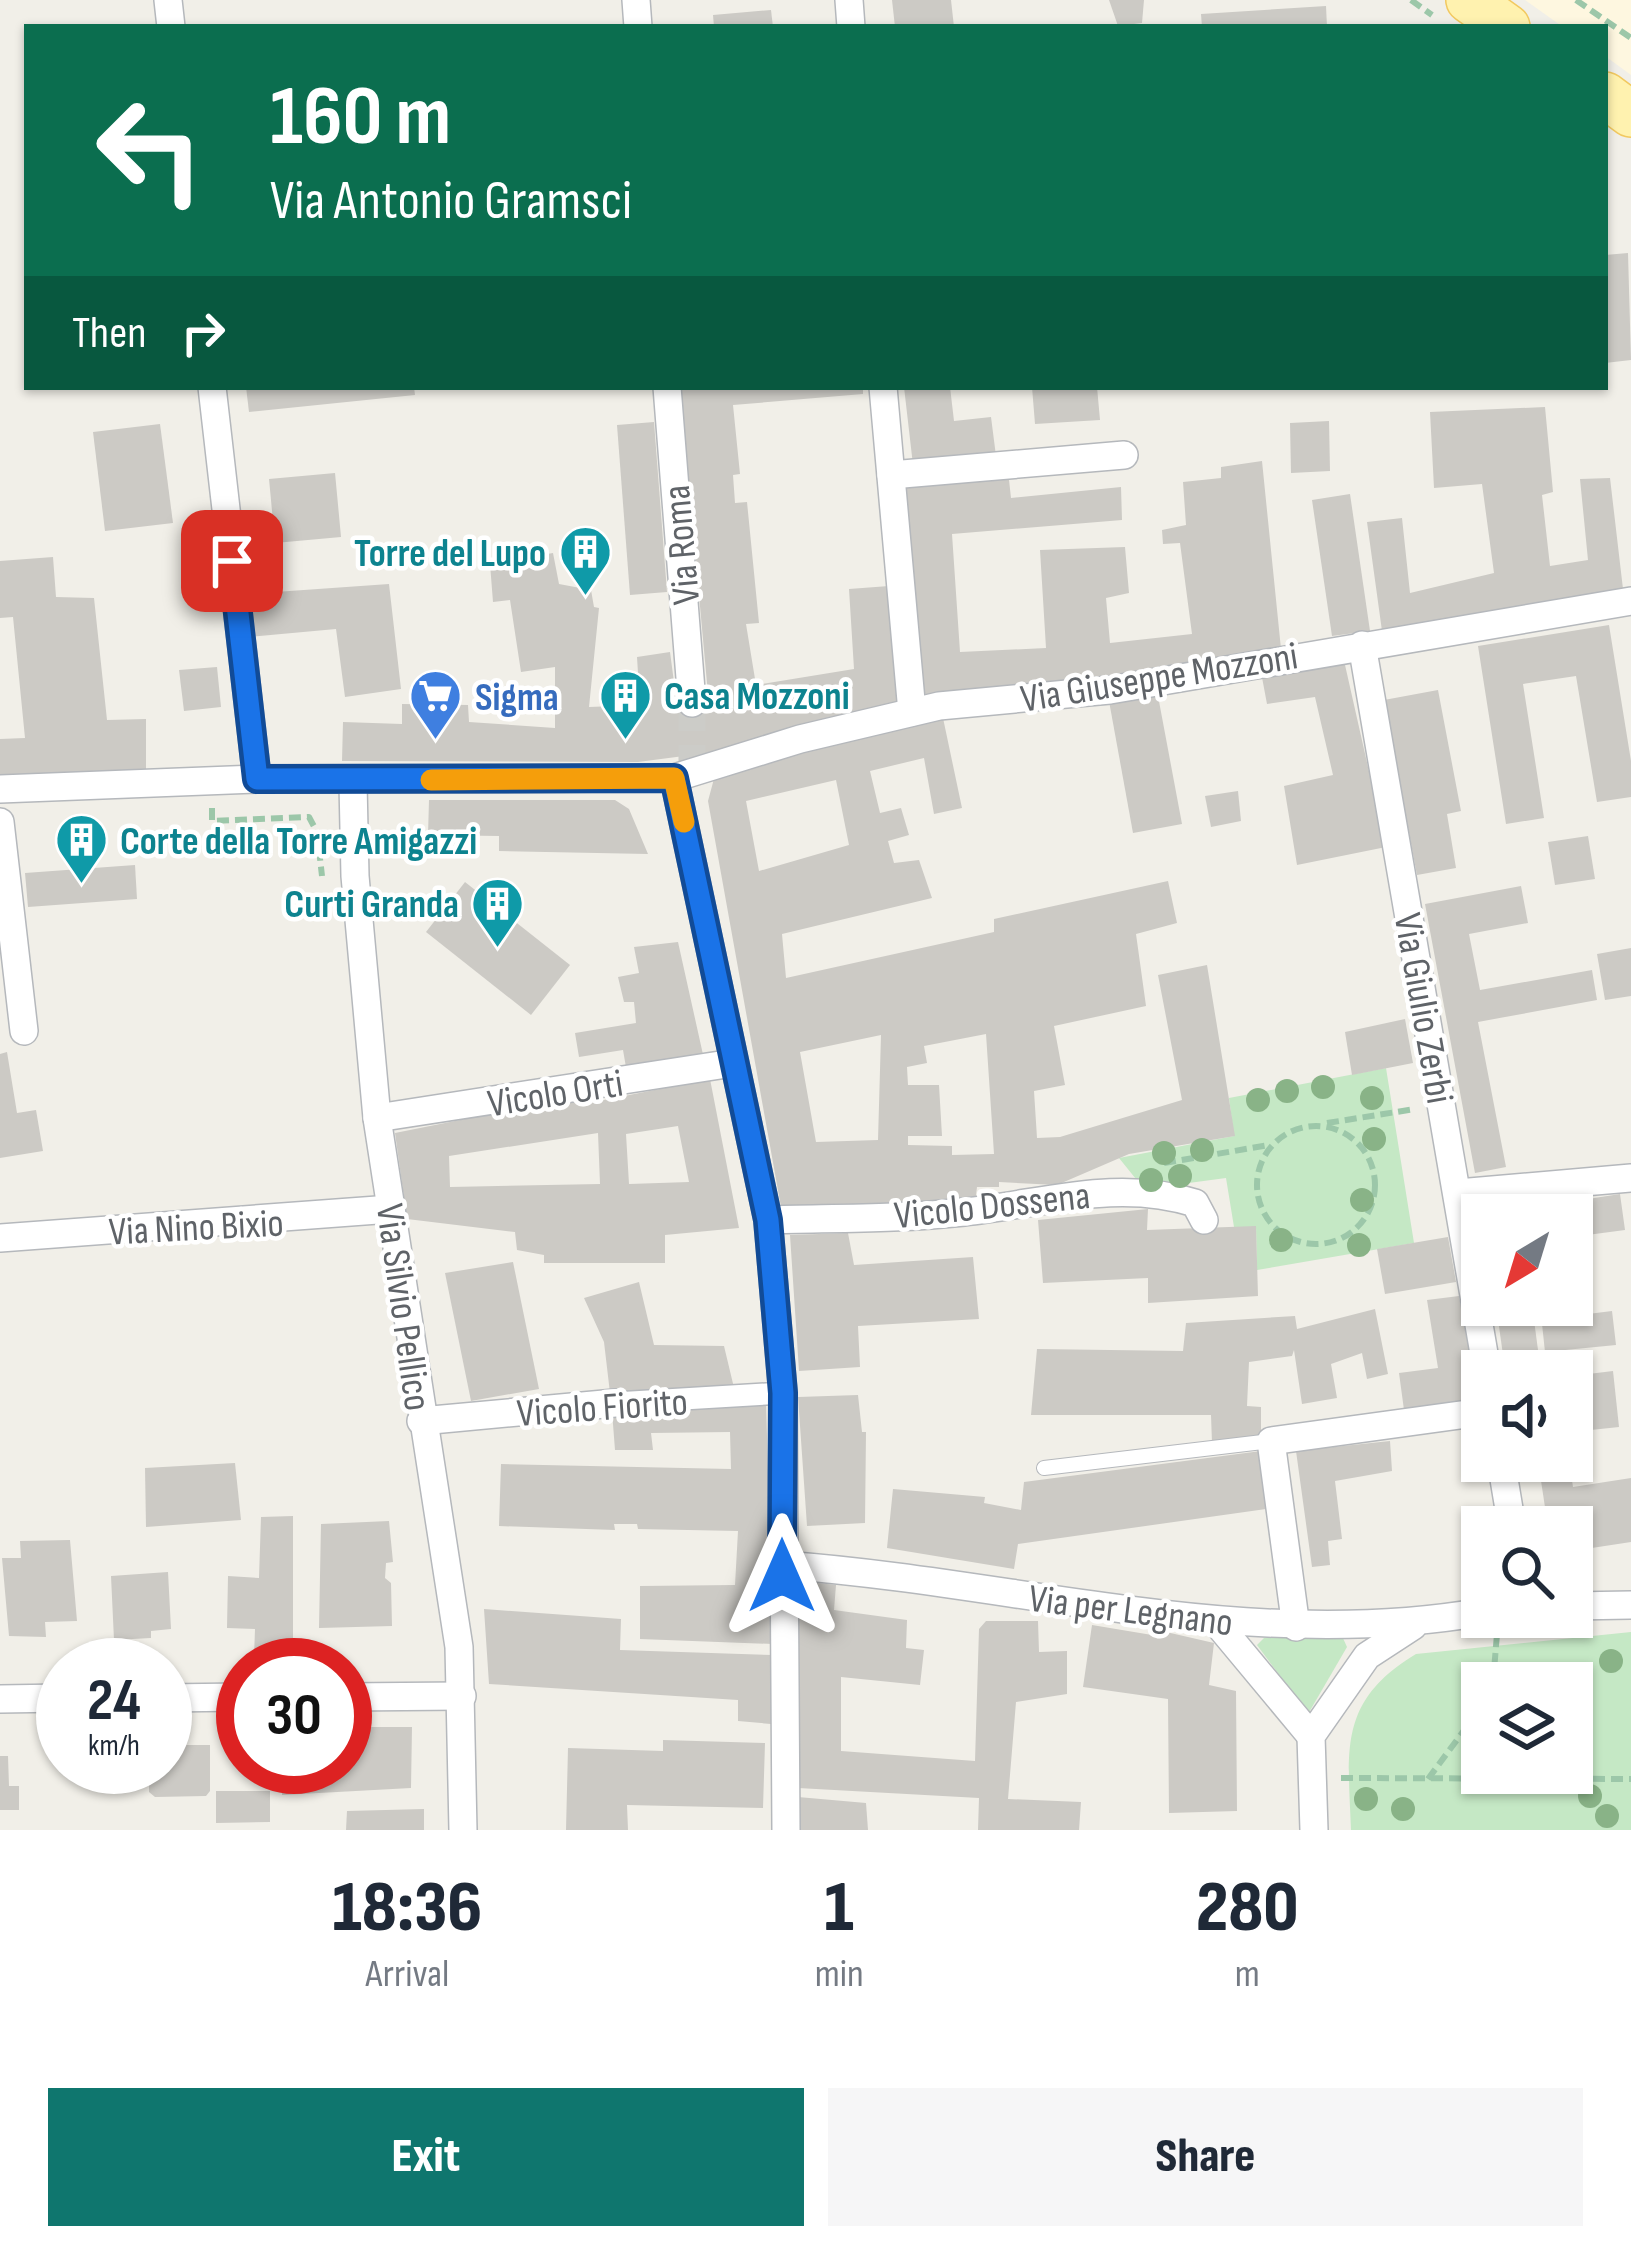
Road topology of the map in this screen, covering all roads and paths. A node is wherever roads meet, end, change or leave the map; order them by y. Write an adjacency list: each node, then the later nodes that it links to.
1 (1468, 0): 3 (main road)
2 (1576, 0): 4 (path)
3 (1503, 24)
4 (1631, 38)
5 (212, 390): 15 (street)
6 (667, 390): 12 (street, Via Roma)
7 (883, 390): 9 (street)
8 (1124, 455): 9 (street)
9 (891, 475): 13 (street)
10 (1631, 602): 11 (street, Via Giuseppe Mozzoni)
11 (1362, 644): 13 (street, Via Giuseppe Mozzoni); 23 (street, Via Giulio Zerbi)
12 (692, 703)
13 (912, 712): 14 (street, Via Giuseppe Mozzoni)
14 (683, 775): 17 (street, Via Giuseppe Mozzoni); 22 (street)
15 (257, 779): 16 (street, Via Giuseppe Mozzoni); 17 (street, Via Giuseppe Mozzoni)
16 (212, 780): 18 (street, Via Giuseppe Mozzoni); 20 (path)
17 (353, 783): 24 (street, Via Silvio Pellico)
18 (0, 789)
19 (0, 822): 21 (street)
20 (322, 880)
21 (24, 1031)
22 (734, 1063): 24 (street, Vicolo Orti); 31 (street)
23 (1442, 1105): 25 (path); 29 (street, Via Giulio Zerbi)
24 (376, 1118): 30 (street, Via Silvio Pellico)
25 (1312, 1125): 26 (path); 26 (path)
26 (1273, 1144): 27 (path)
27 (1152, 1165)
28 (1631, 1178): 29 (street)
29 (1458, 1193): 34 (street, Via Giulio Zerbi)
30 (391, 1209): 33 (street, Via Nino Bixio); 38 (street, Via Silvio Pellico)
31 (768, 1220): 32 (street, Vicolo Dossena); 35 (street)
32 (1204, 1220)
33 (0, 1238)
34 (1484, 1350)
35 (783, 1393): 36 (street, Vicolo Fiorito); 41 (street)
36 (614, 1403): 38 (street, Vicolo Fiorito)
37 (1461, 1415): 39 (street)
38 (423, 1435): 48 (street, Via Silvio Pellico)
39 (1271, 1441): 40 (lane); 47 (street)
40 (1044, 1468)
41 (782, 1565): 45 (street, Via per Legnano); 58 (street)
42 (1631, 1605): 43 (street)
43 (1593, 1606)
44 (1461, 1616): 46 (street, Via per Legnano)
45 (1217, 1623): 47 (street, Via per Legnano); 53 (street)
46 (1419, 1623): 47 (street, Via per Legnano); 53 (street)
47 (1296, 1627)
48 (462, 1696): 49 (street); 57 (street, Via Silvio Pellico)
49 (372, 1697)
50 (36, 1698): 51 (street)
51 (0, 1699)
52 (1461, 1734): 55 (path)
53 (1311, 1736): 54 (street)
54 (1312, 1779): 55 (path); 59 (street)
55 (1428, 1779): 56 (path)
56 (1631, 1779)
57 (463, 1830)
58 (786, 1830)
59 (1314, 1830)

